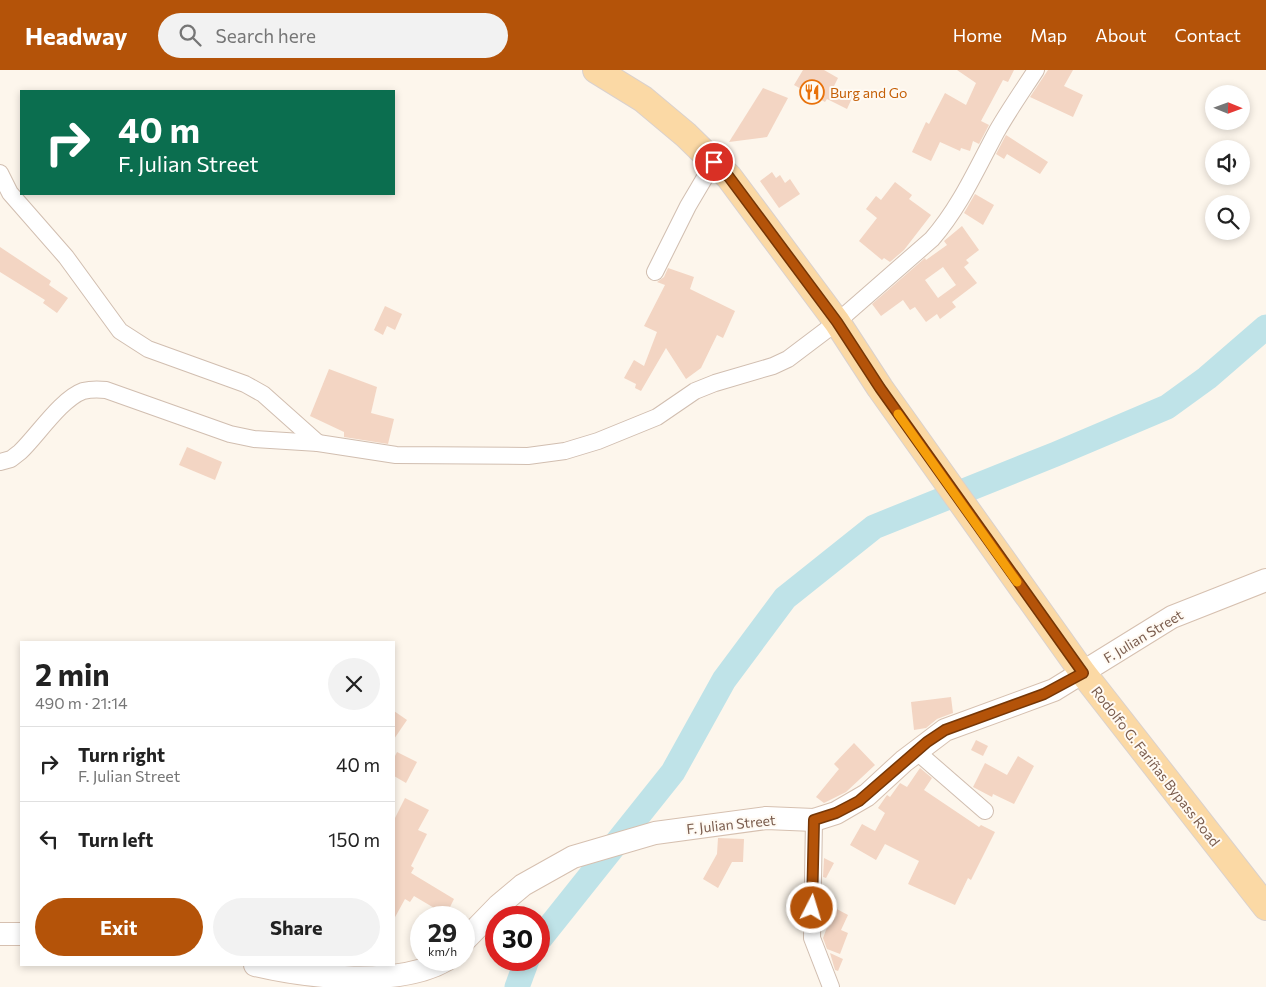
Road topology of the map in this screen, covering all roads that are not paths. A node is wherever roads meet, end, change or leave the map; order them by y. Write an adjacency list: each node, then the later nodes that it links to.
1 (596, 70): 3 (main road, Rodolfo G. Fariñas Bypass Road)
2 (1036, 70): 6 (street)
3 (714, 162): 5 (street); 6 (main road, Rodolfo G. Fariñas Bypass Road)
4 (0, 173): 7 (street)
5 (655, 272)
6 (837, 322): 7 (street); 10 (main road, Rodolfo G. Fariñas Bypass Road)
7 (318, 442): 8 (street)
8 (0, 462)
9 (1266, 580): 10 (street, F. Julian Street)
10 (1083, 673): 11 (street, F. Julian Street); 14 (main road, Rodolfo G. Fariñas Bypass Road)
11 (916, 751): 12 (street); 13 (street, F. Julian Street)
12 (985, 811)
13 (814, 820): 15 (street, F. Julian Street); 20 (street)
14 (1266, 906)
15 (475, 930)
16 (0, 934): 17 (street)
17 (20, 934)
18 (262, 966): 19 (street)
19 (431, 971)
20 (831, 987)

